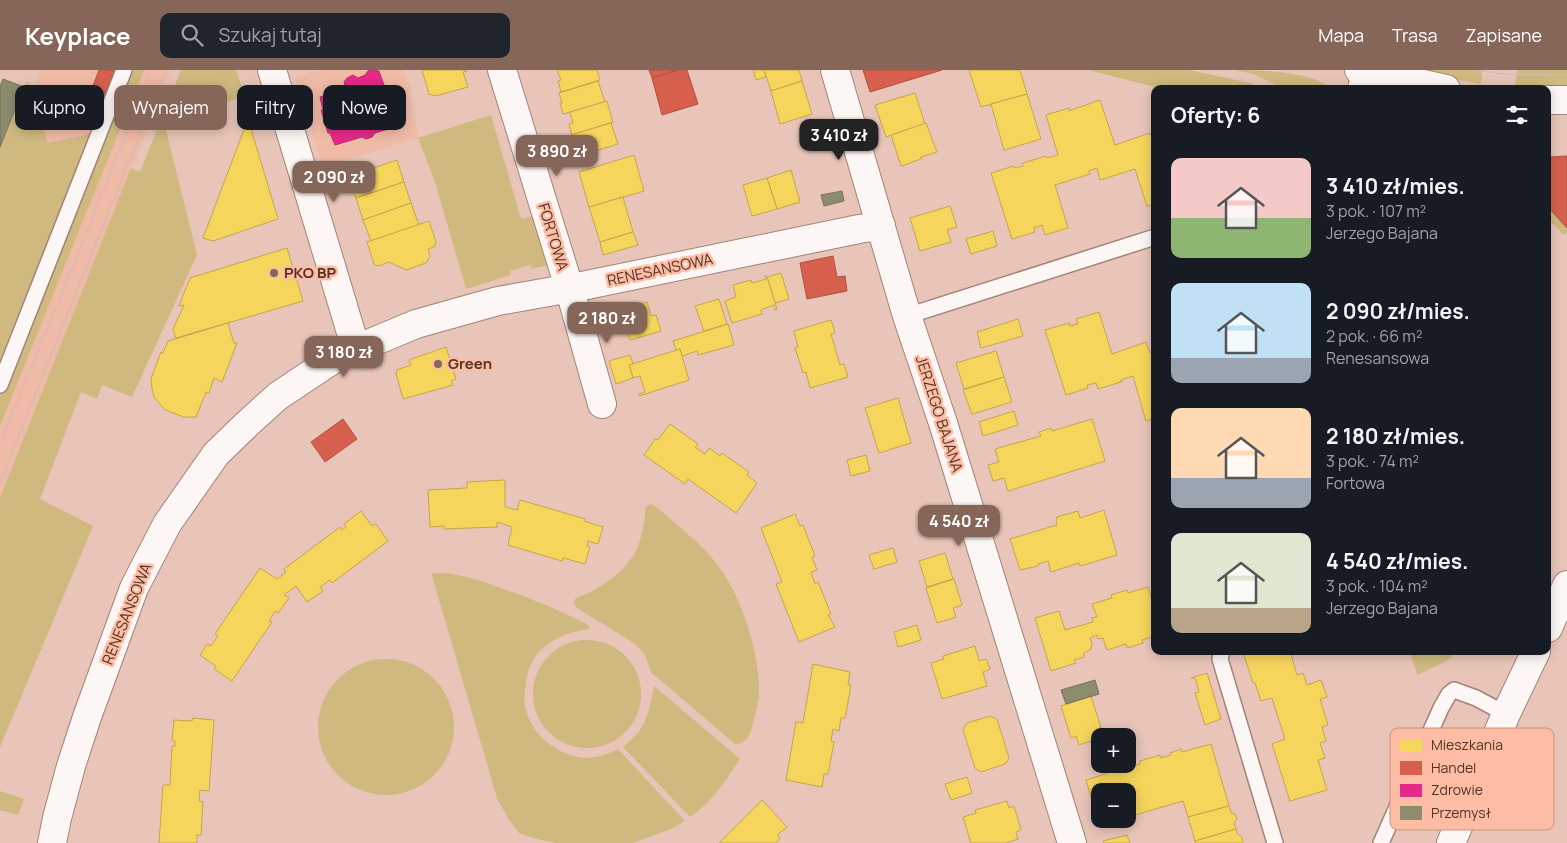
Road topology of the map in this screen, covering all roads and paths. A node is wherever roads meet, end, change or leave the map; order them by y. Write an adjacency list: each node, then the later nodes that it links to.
1 (124, 70): 14 (lane)
2 (272, 70): 13 (street)
3 (502, 70): 11 (street, FORTOWA)
4 (834, 70): 9 (street, JERZEGO BAJANA)
5 (1362, 77): 6 (street)
6 (1418, 85)
7 (1551, 100): 8 (street)
8 (1567, 100)
9 (881, 226): 11 (street, RENESANSOWA); 12 (street, JERZEGO BAJANA)
10 (1151, 238): 12 (lane)
11 (569, 287): 13 (street, RENESANSOWA); 15 (street, FORTOWA)
12 (907, 316): 26 (street, JERZEGO BAJANA)
13 (356, 349): 25 (street, RENESANSOWA)
14 (0, 385)
15 (602, 404)
16 (1567, 584): 17 (street)
17 (1556, 618)
18 (1221, 655): 27 (lane)
19 (1534, 655): 20 (street)
20 (1506, 714): 21 (lane); 22 (street)
21 (1432, 728)
22 (1500, 728)
23 (1390, 823): 28 (lane)
24 (1457, 830): 29 (street)
25 (52, 843)
26 (1072, 843)
27 (1275, 843)
28 (1381, 843)
29 (1451, 843)

